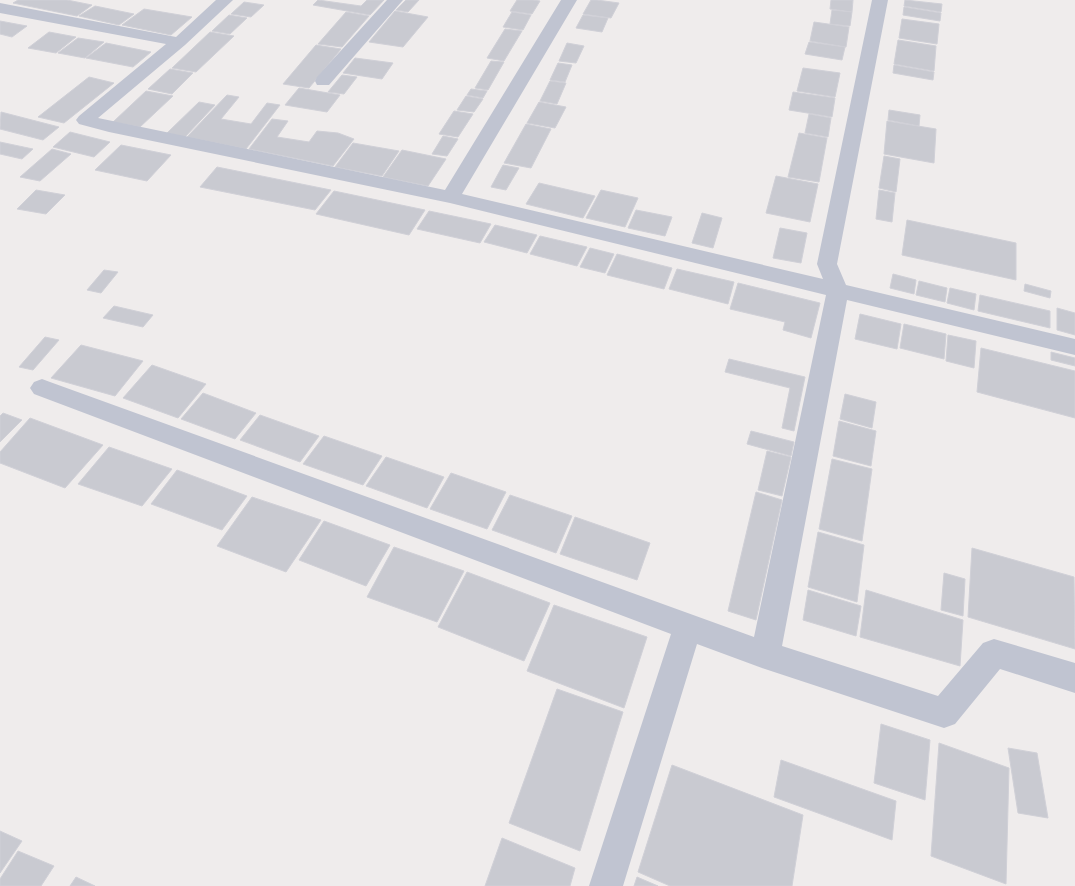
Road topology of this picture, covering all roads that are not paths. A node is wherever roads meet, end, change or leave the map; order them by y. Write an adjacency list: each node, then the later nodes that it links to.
1 (225, 0): 6 (street)
2 (395, 0): 7 (street)
3 (569, 0): 8 (street)
4 (880, 0): 9 (street)
5 (0, 8): 6 (street)
6 (179, 42): 8 (street)
7 (323, 81)
8 (450, 197): 9 (street)
9 (838, 290): 10 (street); 13 (street)
10 (1075, 347)
11 (42, 388): 12 (street)
12 (688, 626): 13 (street); 15 (street)
13 (765, 655): 14 (street)
14 (1075, 678)
15 (606, 886)

